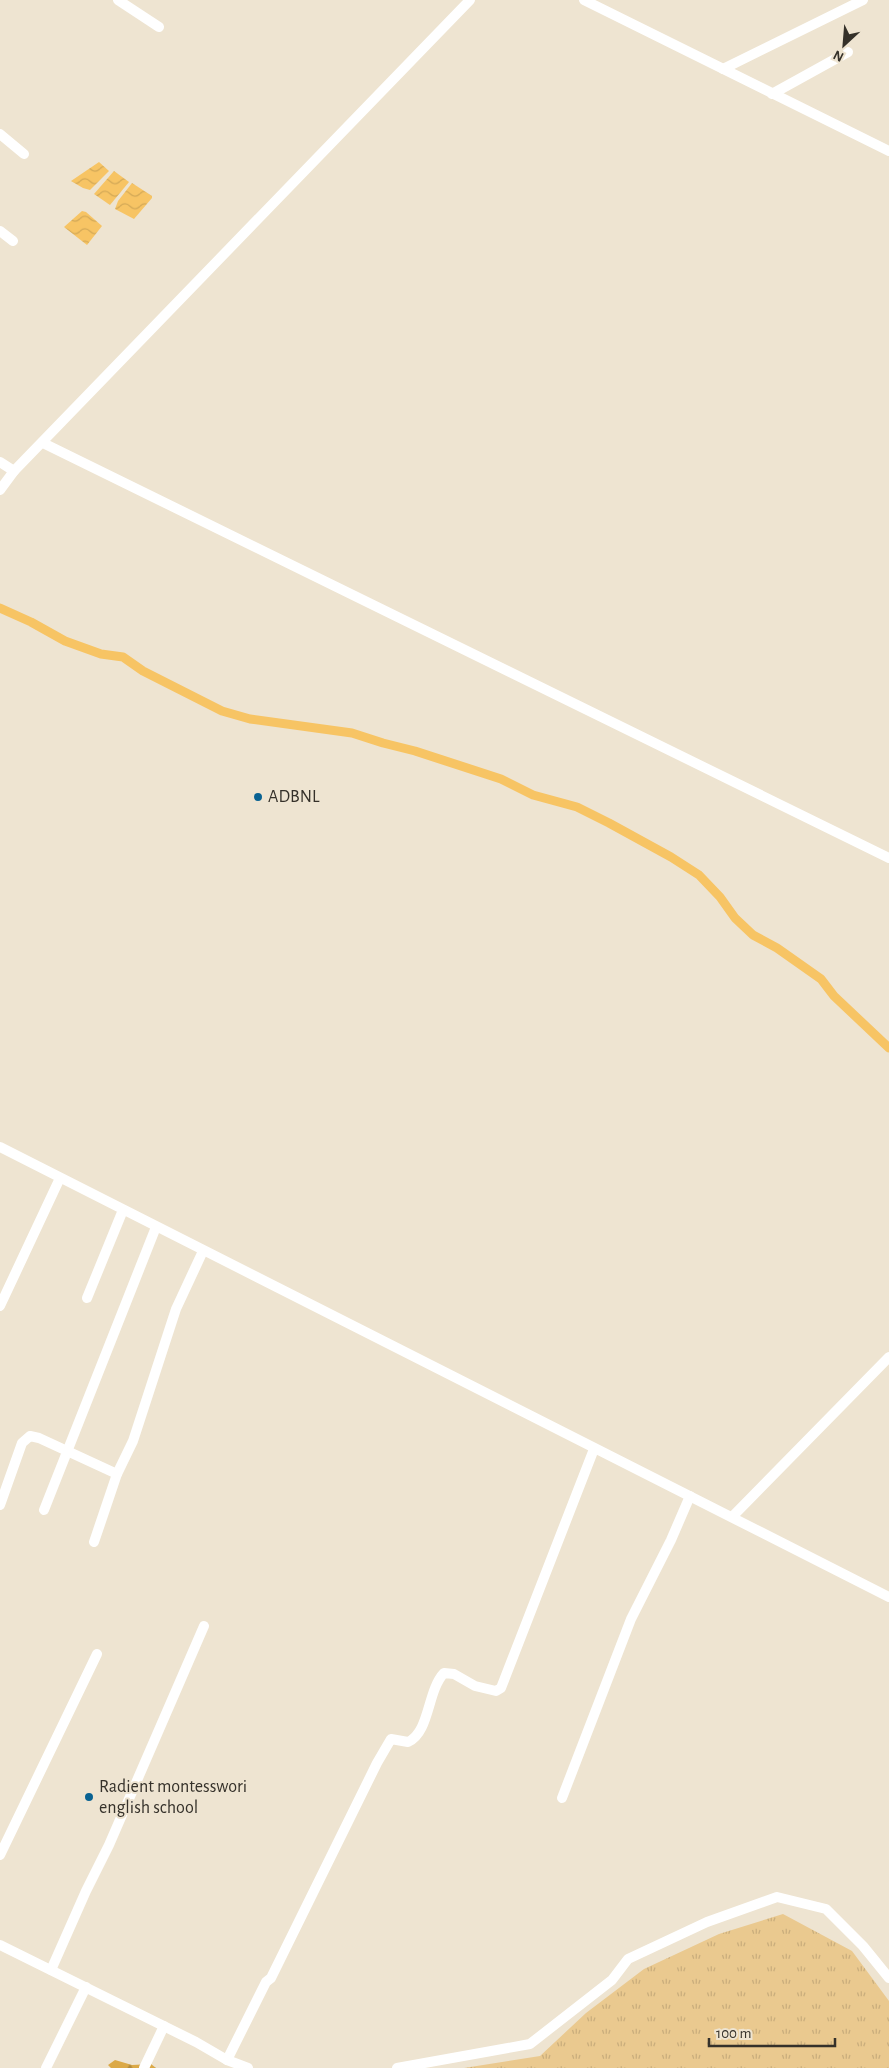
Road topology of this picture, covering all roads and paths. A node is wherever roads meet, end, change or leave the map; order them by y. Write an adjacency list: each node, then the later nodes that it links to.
1 (118, 0): 5 (street)
2 (470, 0): 15 (street)
3 (584, 0): 7 (street)
4 (863, 0): 7 (street)
5 (159, 26)
6 (848, 52): 8 (street)
7 (723, 69): 8 (street)
8 (772, 94): 11 (street)
9 (0, 134): 12 (street)
10 (889, 138): 11 (street)
11 (885, 149)
12 (24, 154)
13 (0, 231): 14 (street)
14 (13, 241)
15 (43, 443): 17 (street); 19 (street)
16 (0, 462): 17 (street)
17 (14, 471): 18 (street)
18 (0, 490)
19 (889, 858)
20 (0, 1147): 21 (street)
21 (60, 1178): 22 (street); 26 (street)
22 (123, 1210): 23 (street); 25 (street)
23 (156, 1227): 24 (street); 29 (street)
24 (203, 1251): 28 (street); 30 (street)
25 (87, 1298)
26 (0, 1306)
27 (889, 1357): 34 (street)
28 (594, 1449): 31 (street); 46 (street)
29 (68, 1451): 30 (street); 32 (street); 33 (street)
30 (117, 1474): 35 (street)
31 (690, 1496): 34 (street); 39 (street)
32 (0, 1505)
33 (44, 1510)
34 (732, 1517): 36 (street)
35 (94, 1542)
36 (889, 1597)
37 (204, 1626): 42 (street)
38 (98, 1654): 40 (street)
39 (562, 1798)
40 (0, 1855)
41 (0, 1944): 42 (street)
42 (51, 1970): 44 (street)
43 (889, 1978): 50 (street)
44 (86, 1987): 45 (street); 47 (street)
45 (164, 2026): 46 (street); 48 (street)
46 (227, 2060): 49 (street)
47 (46, 2068)
48 (144, 2068)
49 (248, 2068)
50 (397, 2068)

